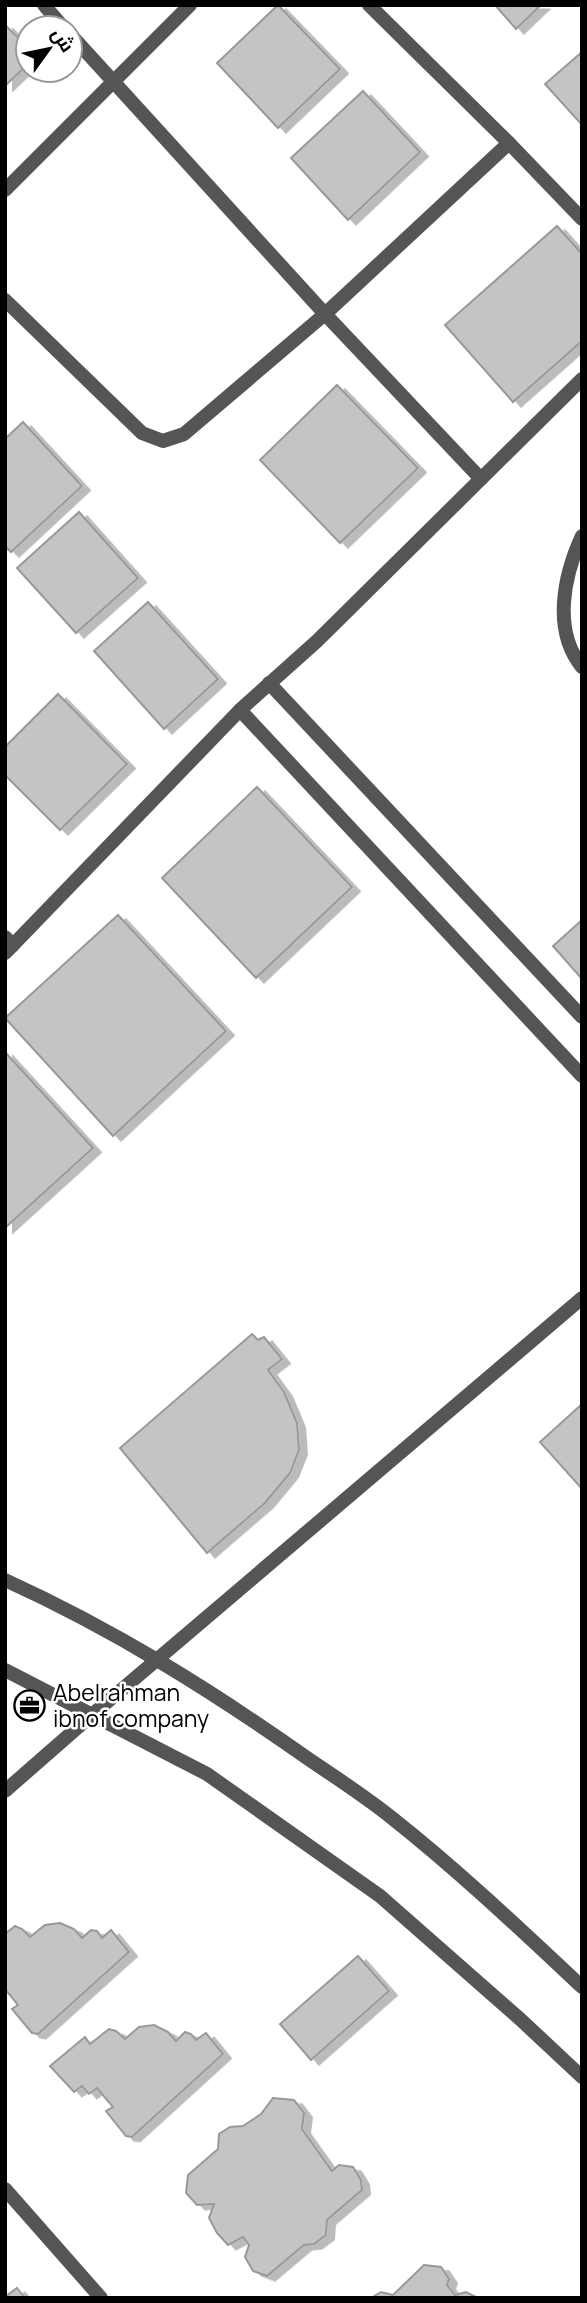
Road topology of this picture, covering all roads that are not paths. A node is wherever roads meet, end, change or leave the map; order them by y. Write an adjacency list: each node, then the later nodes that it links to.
1 (190, 5): 4 (street)
2 (369, 5): 5 (street)
3 (84, 50): 4 (street)
4 (114, 83): 6 (street); 9 (street)
5 (509, 143): 7 (street); 9 (street)
6 (5, 190)
7 (582, 219)
8 (5, 300): 9 (street)
9 (325, 314): 11 (street)
10 (582, 379): 11 (street)
11 (481, 479): 14 (street)
12 (582, 536): 13 (street)
13 (582, 667)
14 (269, 683): 15 (street); 17 (street)
15 (240, 710): 16 (street); 18 (street)
16 (8, 945)
17 (582, 1017)
18 (582, 1076)
19 (582, 1298): 21 (street)
20 (5, 1580): 21 (street)
21 (159, 1659): 23 (street); 25 (street)
22 (5, 1670): 23 (street)
23 (93, 1714): 24 (street); 26 (street)
24 (5, 1791)
25 (582, 1987)
26 (582, 2077)
27 (5, 2189): 28 (street)
28 (101, 2298)

